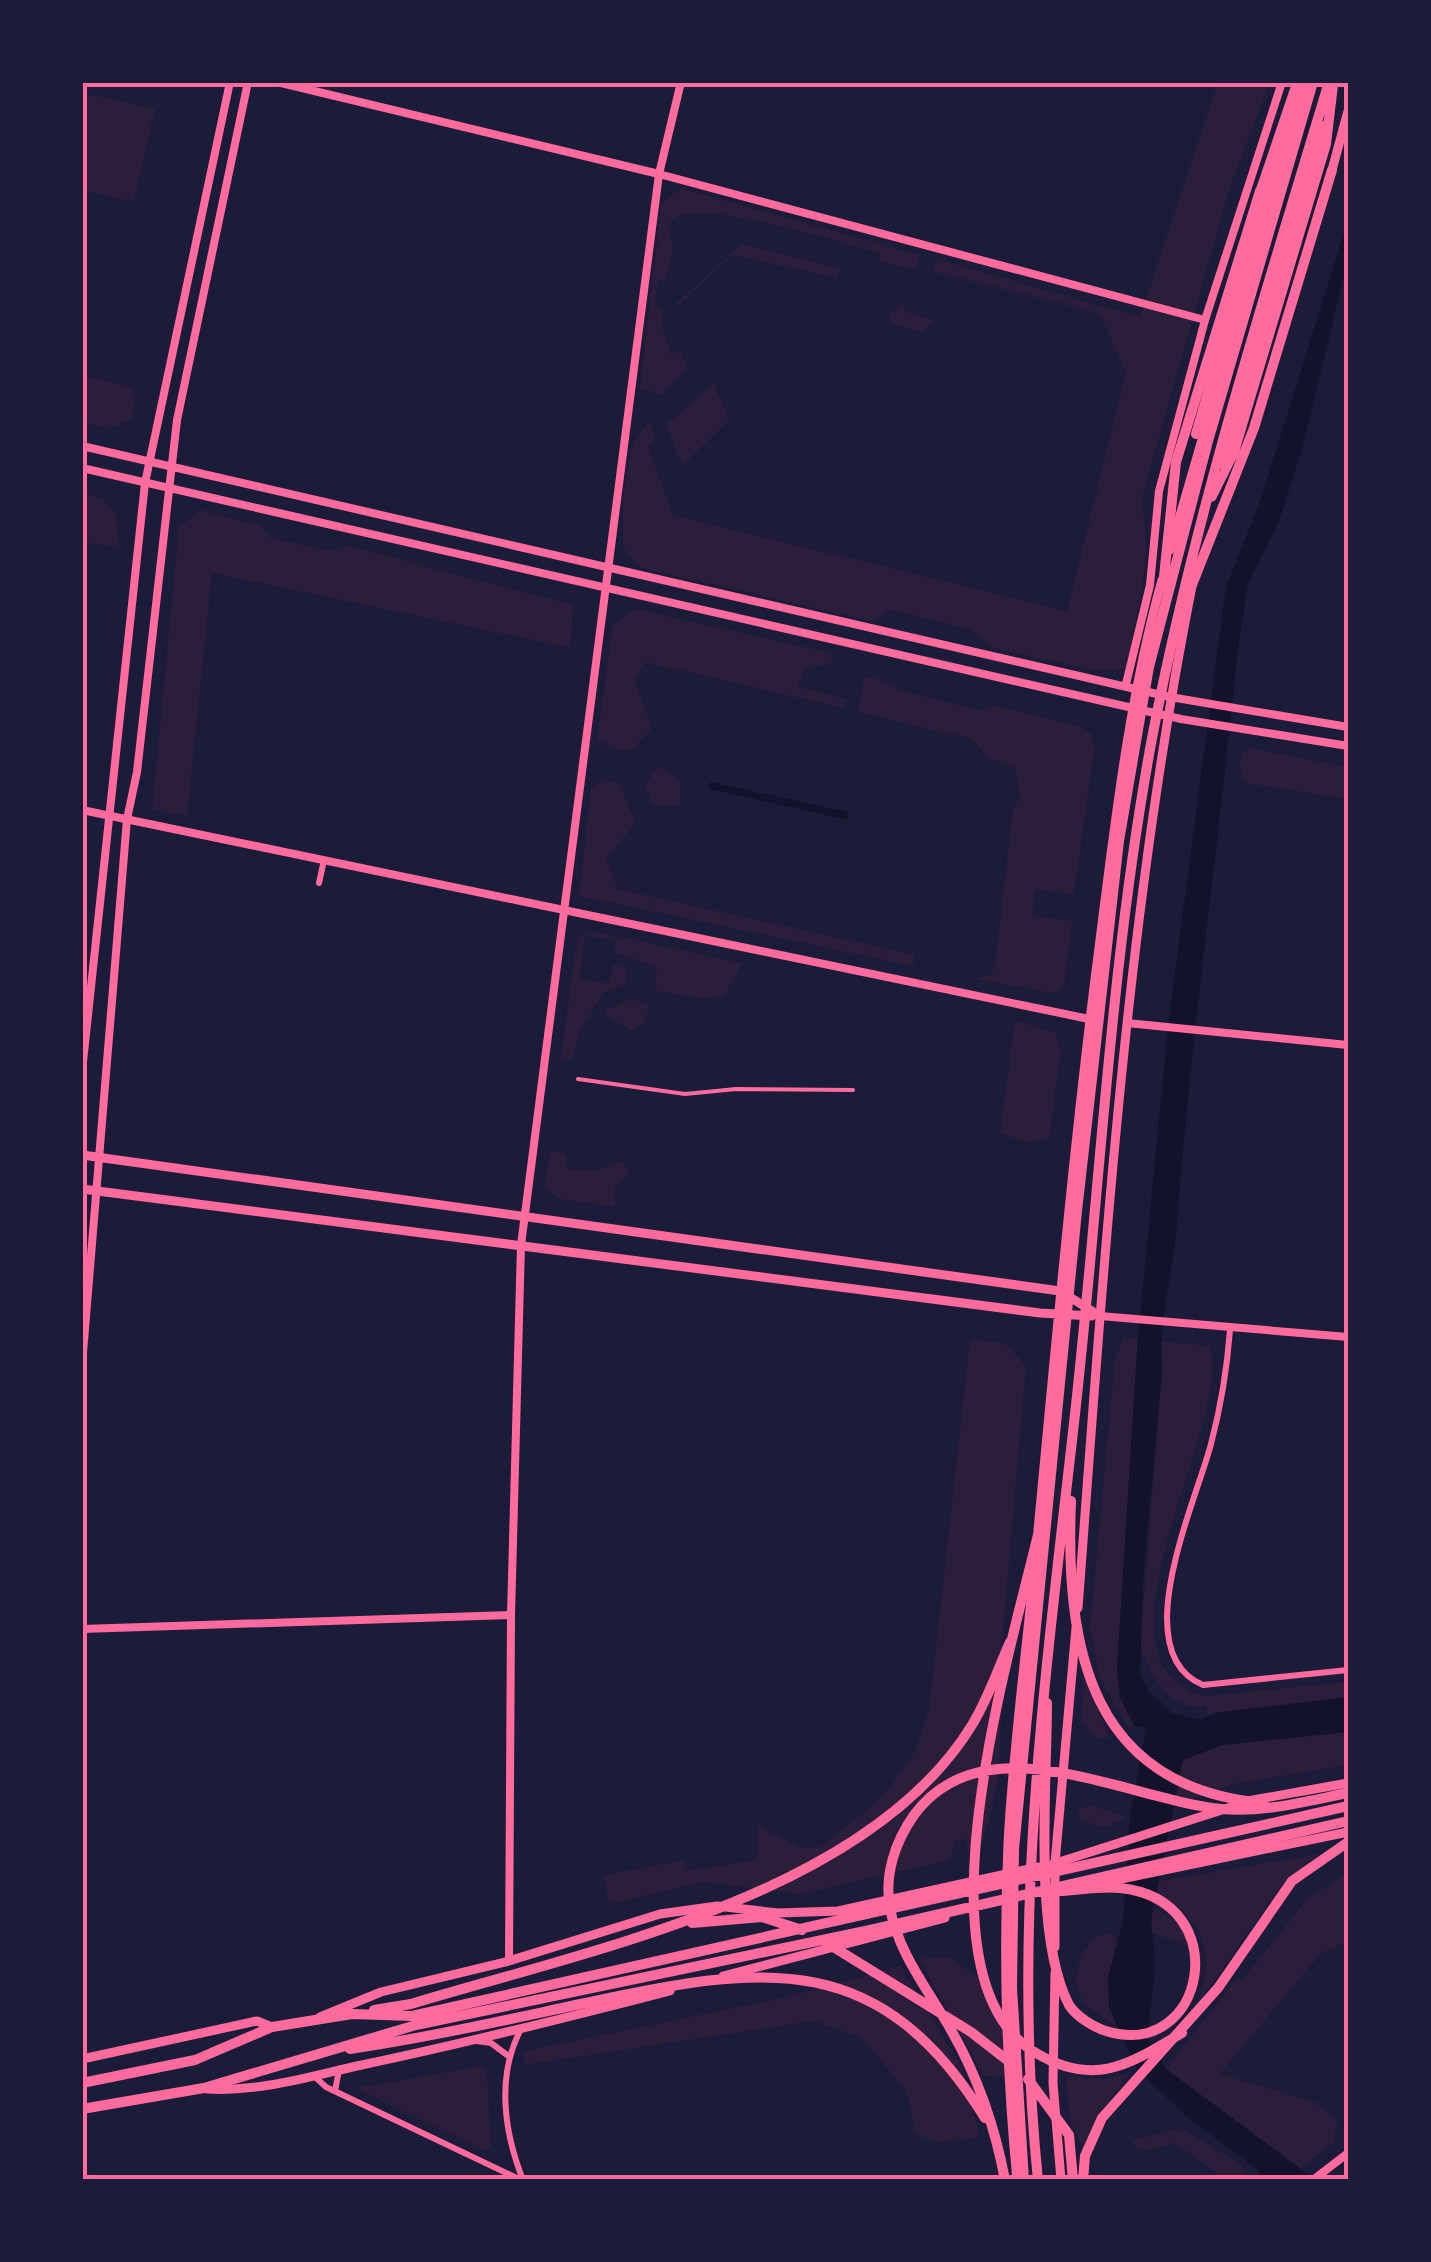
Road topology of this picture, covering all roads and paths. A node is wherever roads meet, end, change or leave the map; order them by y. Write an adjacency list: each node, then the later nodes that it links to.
1 (230, 82): 17 (main road)
2 (248, 82): 19 (main road)
3 (276, 82): 11 (main road)
4 (681, 82): 11 (main road)
5 (1282, 82): 13 (main road)
6 (1296, 82): 12 (main road)
7 (1308, 82): 14 (highway); 21 (main road); 28 (highway)
8 (1334, 82): 16 (highway); 23 (main road); 29 (highway)
9 (1348, 111): 10 (main road)
10 (1332, 170): 29 (highway)
11 (659, 174): 13 (main road); 25 (main road)
12 (1260, 191): 28 (highway)
13 (1205, 320): 26 (main road)
14 (1196, 434): 21 (main road)
15 (82, 446): 17 (main road)
16 (1233, 456): 23 (main road)
17 (149, 464): 19 (main road); 20 (main road)
18 (82, 468): 20 (main road)
19 (170, 469): 22 (main road); 25 (main road)
20 (145, 483): 22 (main road); 37 (main road)
21 (1188, 487): 24 (main road)
22 (168, 488): 27 (main road); 38 (main road)
23 (1212, 497): 31 (main road)
24 (1179, 520): 26 (main road); 30 (main road)
25 (606, 566): 27 (main road); 30 (main road)
26 (1151, 572): 30 (main road)
27 (604, 589): 32 (main road); 41 (main road)
28 (1159, 626): 61 (highway)
29 (1174, 633): 60 (highway)
30 (1131, 686): 31 (main road); 32 (main road)
31 (1170, 696): 33 (main road); 34 (main road)
32 (1132, 706): 33 (main road); 42 (main road)
33 (1167, 715): 35 (main road); 43 (main road)
34 (1348, 728)
35 (1348, 746)
36 (82, 810): 37 (main road)
37 (108, 815): 38 (main road); 45 (main road)
38 (127, 819): 39 (main road); 49 (main road)
39 (324, 860): 40 (street); 41 (main road)
40 (320, 884)
41 (564, 909): 42 (main road); 52 (main road)
42 (1089, 1019): 54 (main road)
43 (1127, 1022): 44 (main road); 56 (main road)
44 (1348, 1045)
45 (82, 1071)
46 (578, 1079): 47 (street)
47 (853, 1090)
48 (82, 1156): 49 (main road)
49 (101, 1157): 51 (main road); 52 (main road)
50 (82, 1189): 51 (main road)
51 (98, 1191): 53 (main road); 59 (main road)
52 (524, 1220): 53 (main road); 54 (main road)
53 (521, 1245): 55 (main road); 62 (main road)
54 (1060, 1291): 55 (main road); 56 (main road)
55 (1058, 1315): 56 (main road); 75 (main road)
56 (1100, 1316): 57 (main road); 74 (main road)
57 (1230, 1330): 58 (main road); 66 (street)
58 (1348, 1337)
59 (82, 1365)
60 (1074, 1420): 65 (highway); 69 (highway)
61 (1052, 1469): 64 (highway); 104 (highway)
62 (511, 1615): 63 (main road); 82 (main road)
63 (82, 1629)
64 (1010, 1642): 81 (highway); 87 (highway)
65 (1048, 1652): 78 (highway); 105 (highway)
66 (1348, 1670)
67 (1348, 1783): 74 (main road)
68 (1348, 1793): 69 (highway)
69 (1299, 1803): 98 (highway)
70 (1348, 1806): 83 (highway)
71 (1348, 1821): 78 (highway)
72 (1348, 1832): 76 (main road)
73 (1348, 1842): 87 (highway)
74 (1056, 1863): 75 (main road); 76 (main road)
75 (1009, 1873): 77 (main road); 79 (main road)
76 (1055, 1890): 79 (main road); 106 (main road)
77 (934, 1892): 80 (main road); 82 (main road)
78 (1037, 1892): 83 (highway)
79 (1006, 1904): 80 (main road); 103 (main road)
80 (937, 1920): 86 (main road)
81 (672, 1926): 83 (highway); 107 (highway)
82 (510, 1961): 84 (main road)
83 (413, 2015): 84 (highway); 89 (highway)
84 (312, 2020): 85 (highway)
85 (272, 2028): 91 (main road); 94 (highway)
86 (521, 2030): 88 (main road); 90 (street)
87 (1182, 2033): 108 (highway)
88 (476, 2041): 90 (street); 92 (main road)
89 (304, 2055): 95 (highway); 98 (highway)
90 (507, 2055): 101 (street)
91 (82, 2059)
92 (339, 2070): 93 (main road); 96 (street)
93 (314, 2076): 95 (main road); 96 (street)
94 (82, 2084)
95 (204, 2088): 97 (highway)
96 (335, 2091): 101 (street)
97 (82, 2108)
98 (997, 2137): 102 (highway)
99 (1348, 2153): 100 (main road)
100 (1314, 2178)
101 (522, 2180)
102 (1006, 2180)
103 (1017, 2180)
104 (1024, 2180)
105 (1038, 2180)
106 (1061, 2180)
107 (1073, 2180)
108 (1083, 2180)

